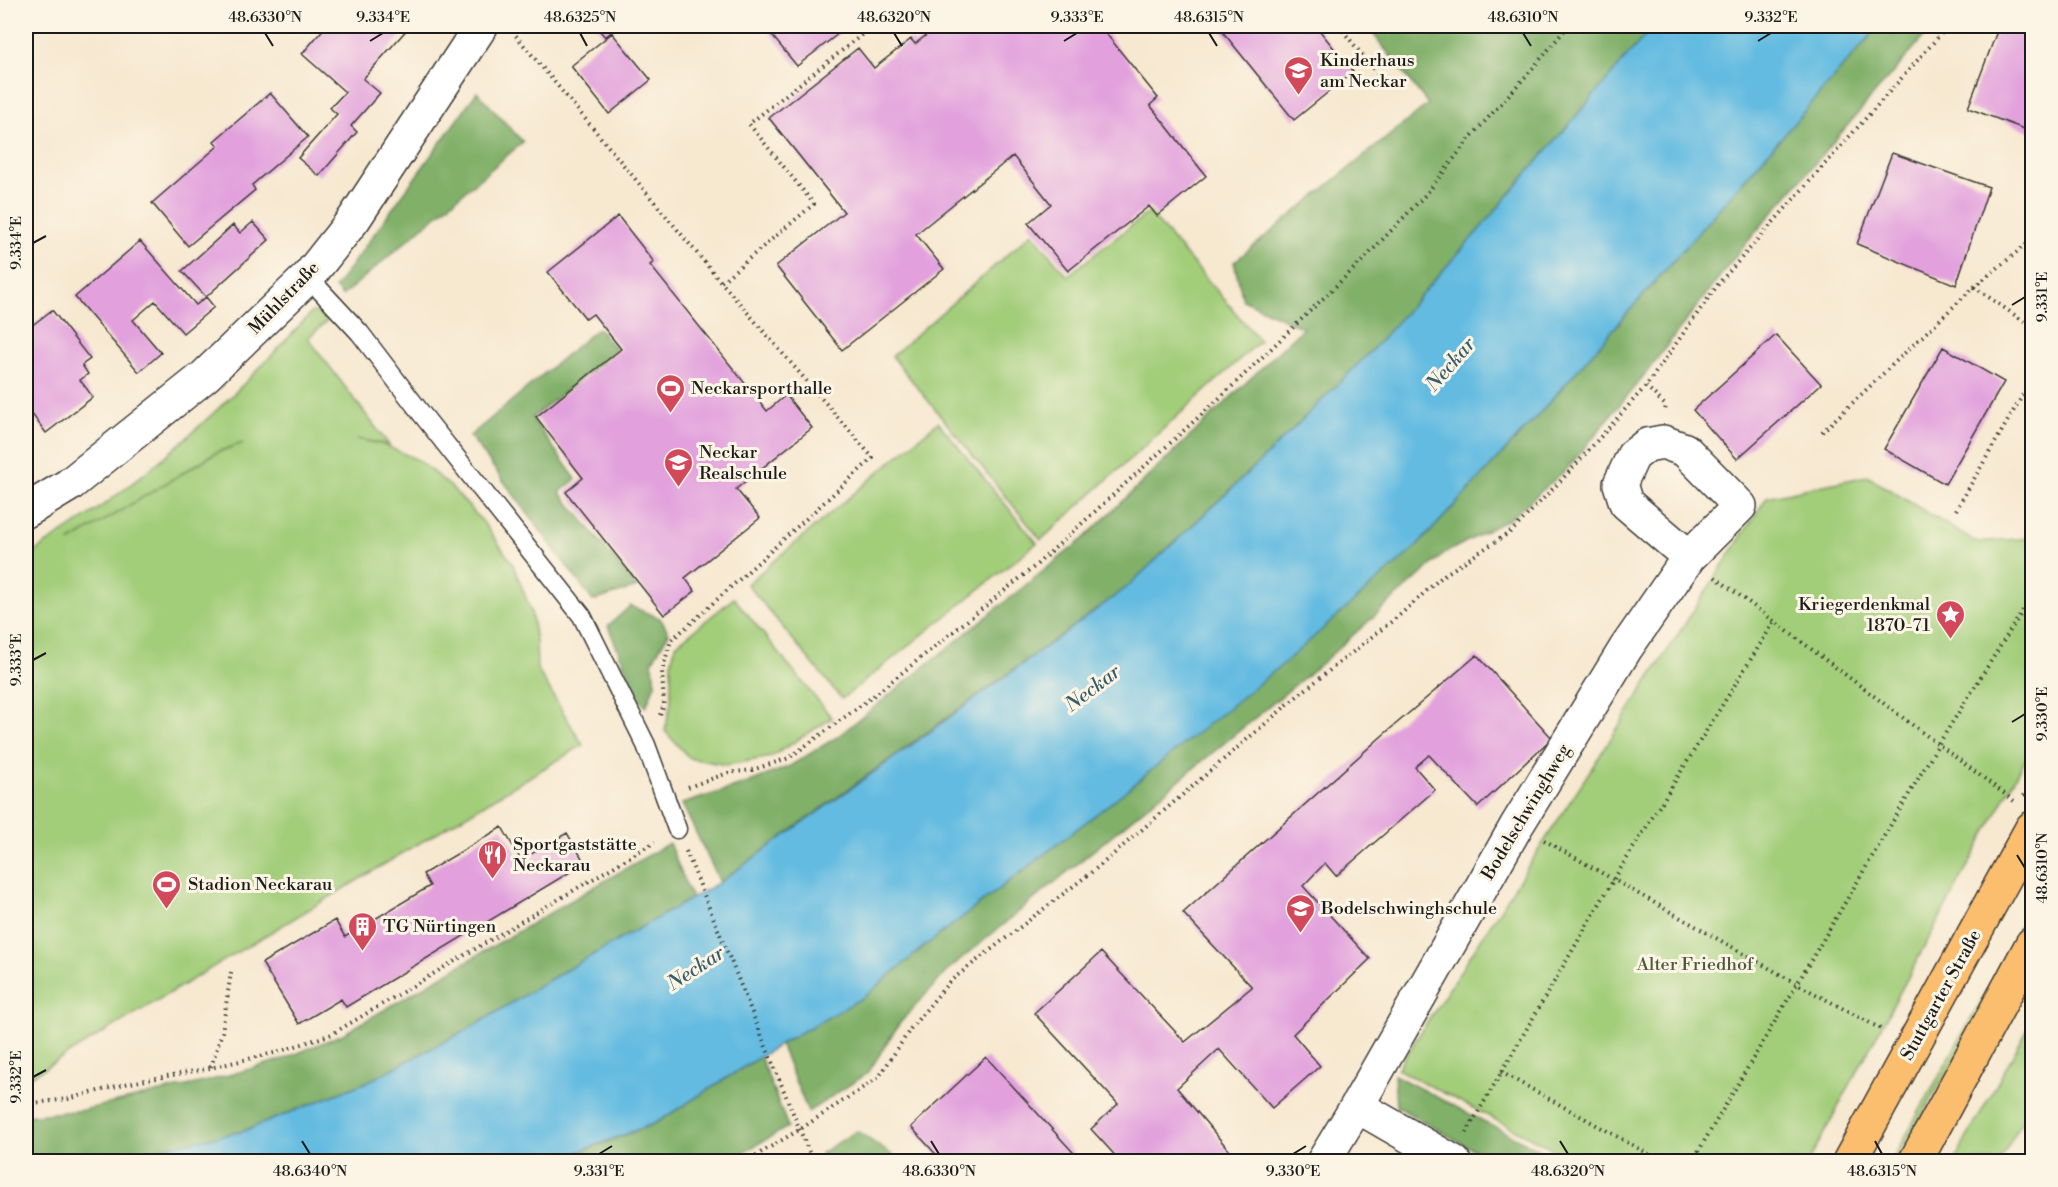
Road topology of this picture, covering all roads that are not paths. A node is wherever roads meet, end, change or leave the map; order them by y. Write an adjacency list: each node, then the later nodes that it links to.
1 (481, 26): 2 (street, Mühlstraße)
2 (308, 277): 3 (street, Mühlstraße); 6 (lane)
3 (26, 512)
4 (1689, 557): 8 (street, Bodelschwinghweg)
5 (2026, 816): 11 (main road, Stuttgarter Straße)
6 (677, 829)
7 (2032, 944): 12 (main road)
8 (1357, 1106): 9 (street); 10 (street, Bodelschwinghweg)
9 (1452, 1160)
10 (1323, 1161)
11 (1849, 1161)
12 (1915, 1161)

